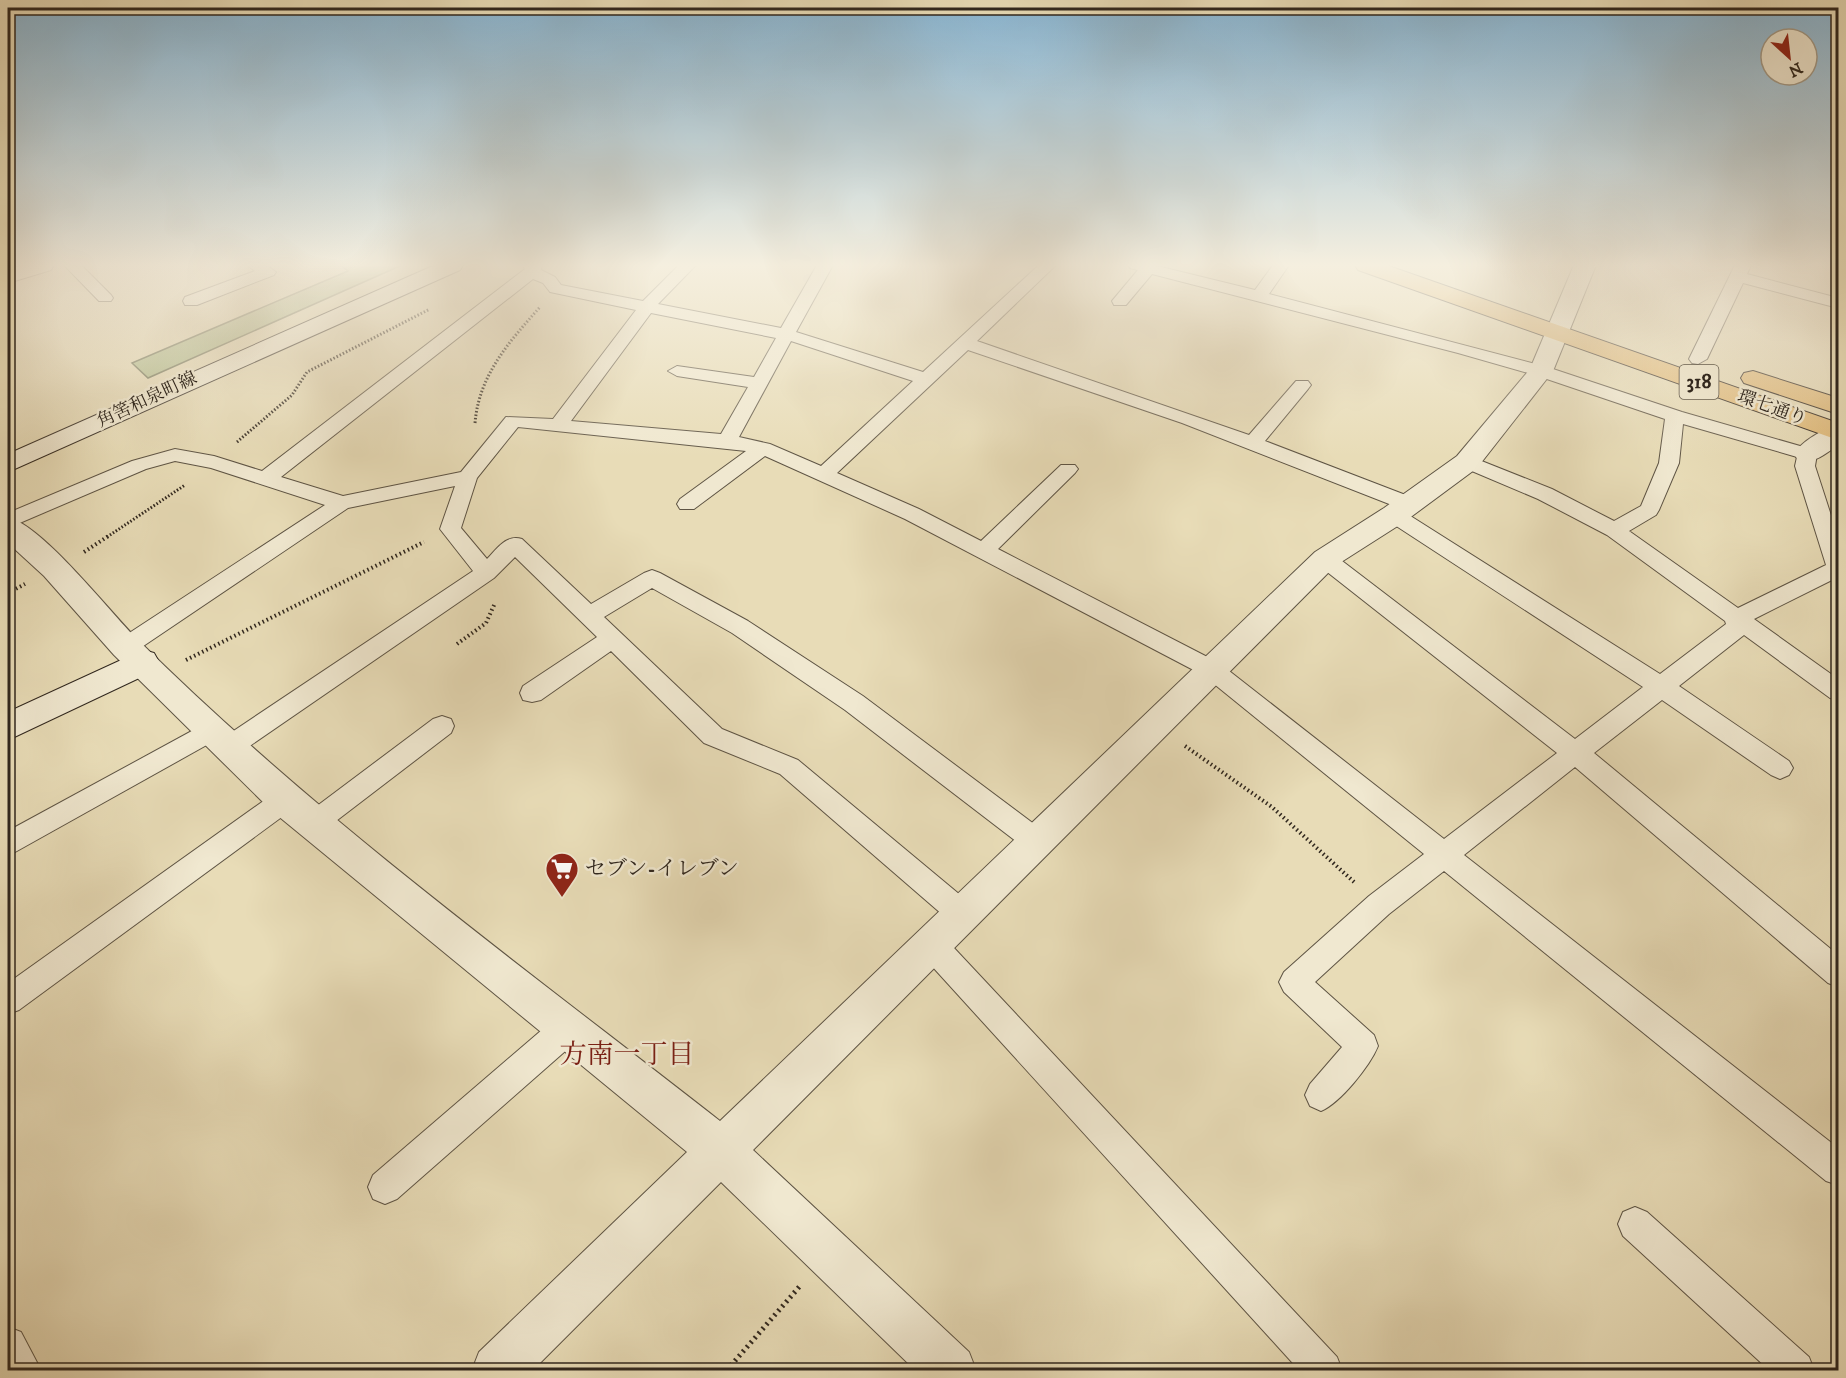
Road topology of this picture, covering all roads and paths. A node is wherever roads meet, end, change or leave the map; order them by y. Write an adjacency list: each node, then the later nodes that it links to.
1 (309, 329): 32 (street, 角筈和泉町線)
2 (390, 329): 30 (path)
3 (456, 329): 36 (lane)
4 (520, 329): 34 (path)
5 (630, 329): 24 (lane)
6 (761, 329): 14 (lane)
7 (792, 329): 14 (lane)
8 (979, 329): 15 (lane)
9 (1384, 329): 18 (lane)
10 (1558, 329): 18 (street)
11 (1579, 329): 25 (main road, 環七通り / 318)
12 (1588, 329): 16 (main road, 環七通り / 318)
13 (1713, 329): 16 (lane)
14 (789, 335): 19 (lane); 20 (lane)
15 (965, 343): 19 (lane); 27 (lane)
16 (1698, 359): 22 (main road, 環七通り / 318)
17 (677, 370): 20 (lane)
18 (1541, 371): 23 (lane); 31 (street)
19 (926, 379): 35 (lane)
20 (761, 384): 26 (lane)
21 (1302, 385): 27 (lane)
22 (1839, 406)
23 (1675, 416): 29 (lane); 43 (lane)
24 (558, 425): 26 (lane); 34 (lane)
25 (1839, 432): 29 (street)
26 (727, 441): 28 (lane)
27 (1254, 442): 39 (lane)
28 (763, 448): 35 (lane); 38 (lane)
29 (1807, 453): 48 (lane)
30 (214, 462): 36 (lane); 40 (lane); 46 (path)
31 (1467, 462): 39 (street); 43 (lane)
32 (8, 464)
33 (1068, 469): 44 (lane)
34 (472, 473): 37 (lane); 42 (lane)
35 (824, 474): 44 (lane)
36 (266, 478): 37 (lane)
37 (342, 503): 53 (lane)
38 (687, 504)
39 (1402, 509): 45 (street); 55 (lane)
40 (8, 521)
41 (8, 527): 46 (street)
42 (450, 529): 47 (lane); 53 (path)
43 (1614, 530): 51 (lane)
44 (983, 551): 54 (lane)
45 (1325, 559): 54 (street); 62 (lane)
46 (55, 569): 49 (path); 53 (street)
47 (486, 573): 50 (lane); 61 (lane)
48 (1829, 582): 51 (lane)
49 (8, 593)
50 (588, 616): 52 (lane); 65 (lane)
51 (1739, 622): 55 (lane); 56 (lane)
52 (612, 639): 57 (lane); 69 (lane)
53 (141, 661): 60 (street); 61 (street)
54 (1211, 669): 58 (street); 67 (lane)
55 (1663, 688): 62 (lane); 63 (lane)
56 (1839, 691)
57 (532, 693)
58 (1155, 724): 65 (street); 68 (path)
59 (442, 726): 64 (lane)
60 (8, 727)
61 (220, 738): 64 (street); 66 (lane)
62 (1577, 754): 67 (lane); 71 (lane)
63 (1780, 768)
64 (299, 811): 72 (lane); 73 (street)
65 (1036, 841): 69 (street)
66 (8, 844)
67 (1446, 855): 68 (lane); 76 (lane)
68 (1379, 905): 74 (lane)
69 (961, 913): 70 (street)
70 (930, 943): 75 (street); 85 (lane)
71 (1839, 973)
72 (8, 1000)
73 (568, 1028): 75 (street); 77 (lane)
74 (1321, 1095)
75 (721, 1151): 79 (street); 82 (street)
76 (1839, 1169)
77 (385, 1187)
78 (1635, 1224): 86 (lane)
79 (828, 1253): 83 (path); 84 (street)
80 (8, 1345): 81 (lane)
81 (23, 1371)
82 (497, 1371)
83 (727, 1371)
84 (951, 1371)
85 (1324, 1371)
86 (1796, 1371)

